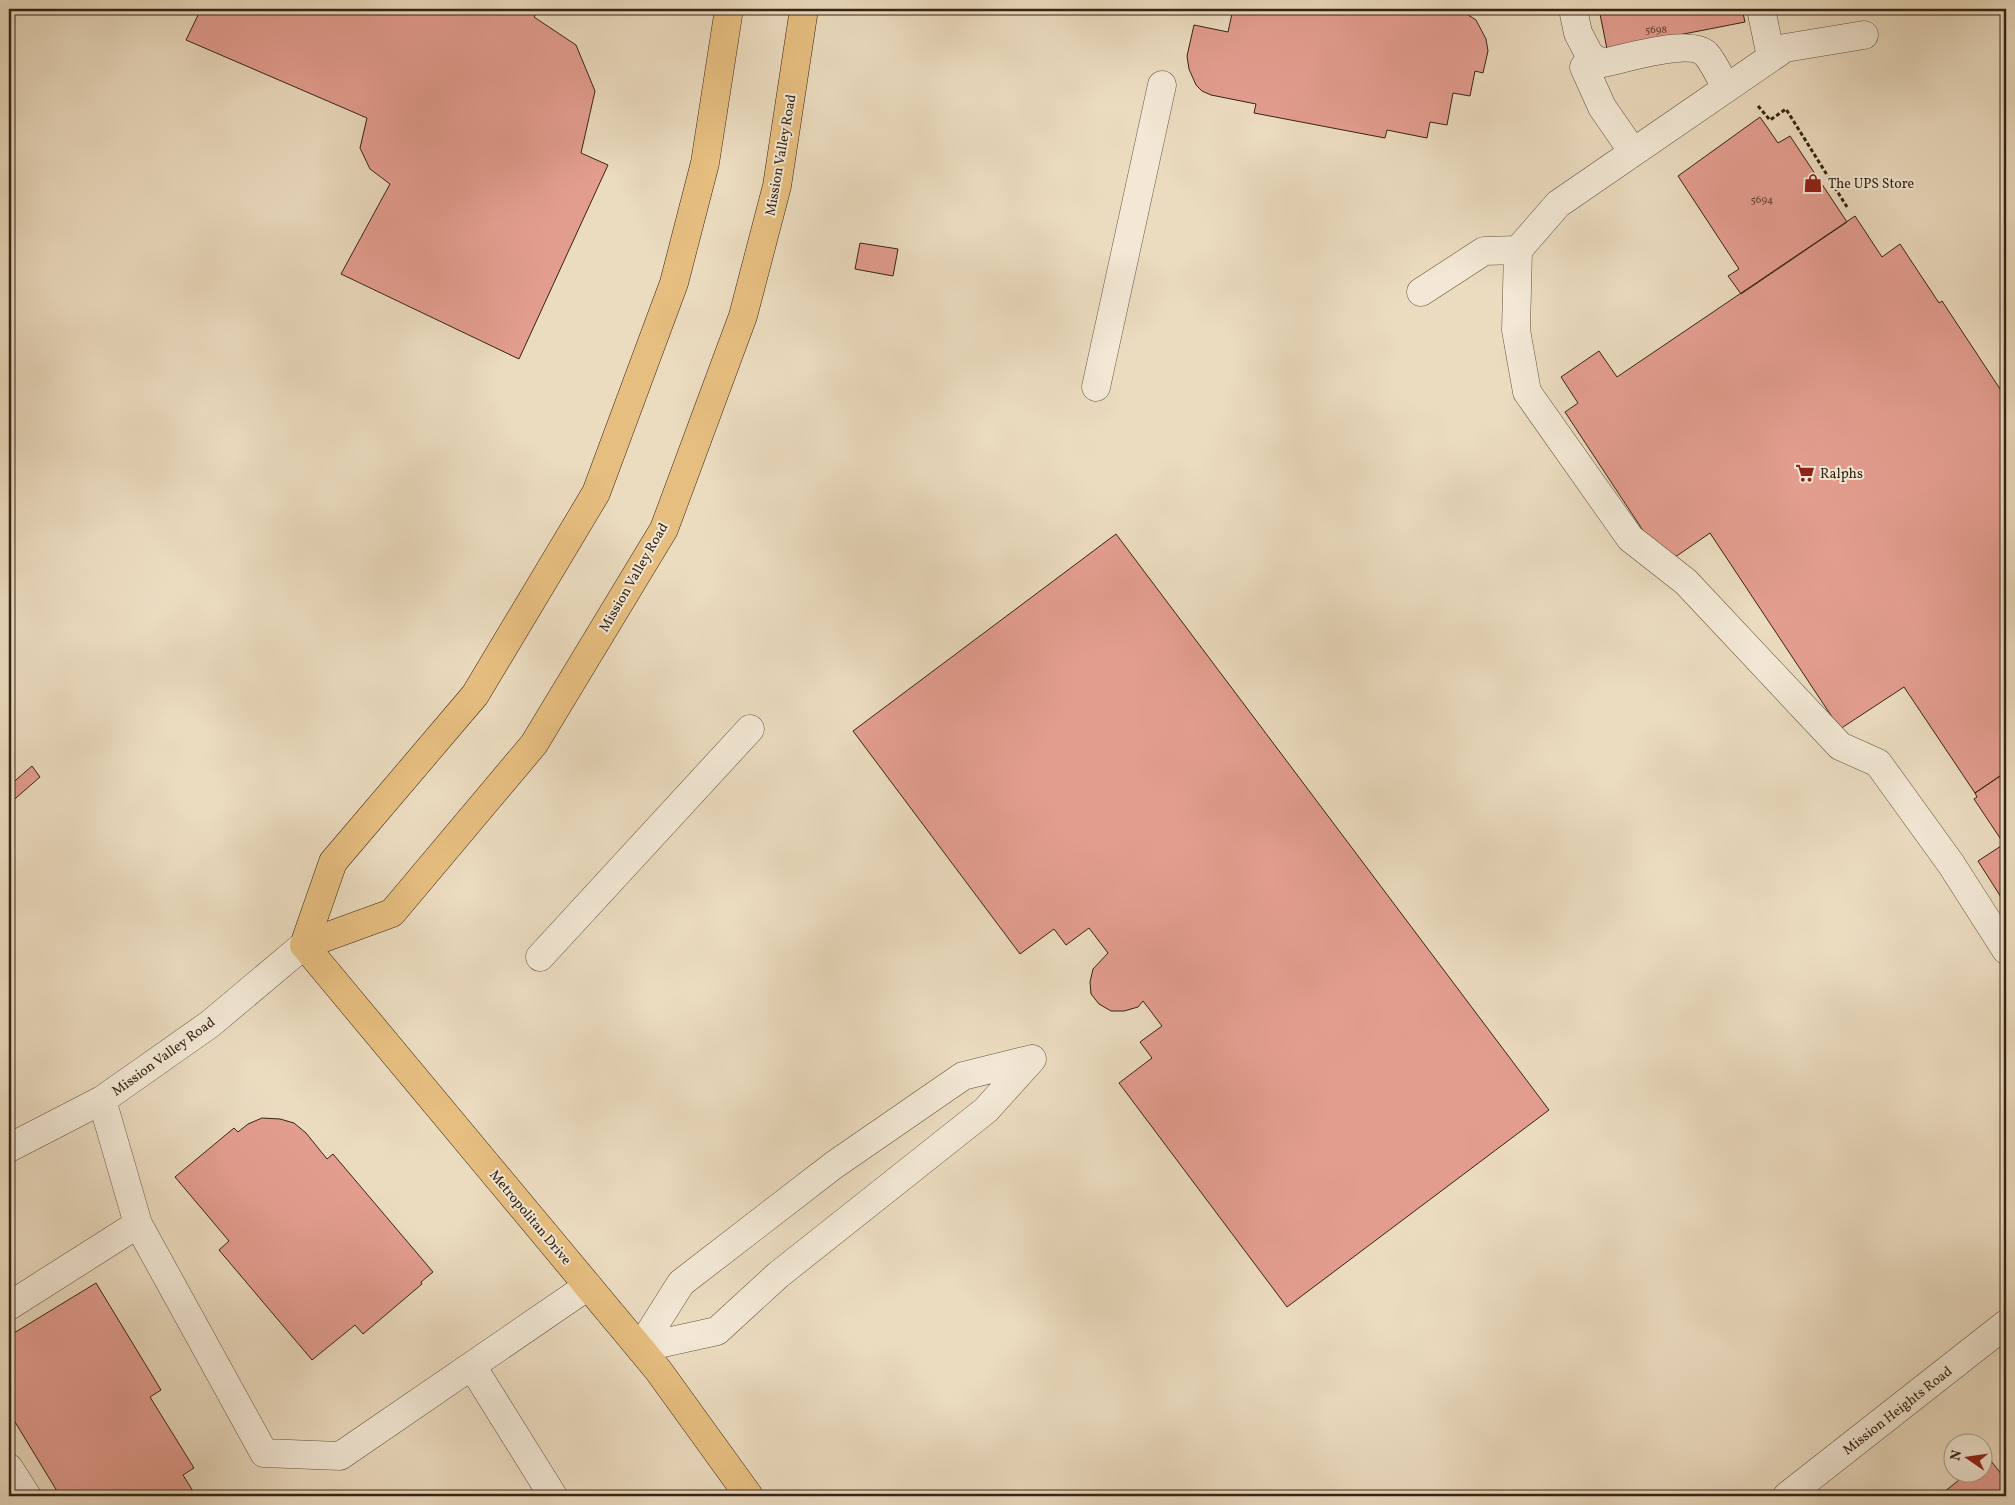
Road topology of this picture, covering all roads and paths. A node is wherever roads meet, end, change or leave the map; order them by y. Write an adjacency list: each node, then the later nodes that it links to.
1 (729, 9): 16 (main road)
2 (804, 9): 16 (main road, Mission Valley Road)
3 (1573, 9): 6 (street)
4 (1761, 9): 7 (street)
5 (1864, 35): 7 (street)
6 (1592, 57): 8 (street); 10 (street)
7 (1771, 57): 8 (street)
8 (1735, 81): 10 (street); 11 (path)
9 (1162, 85): 14 (street)
10 (1633, 152): 12 (street)
11 (1847, 207)
12 (1518, 250): 13 (street); 17 (street)
13 (1421, 292)
14 (1096, 387)
15 (750, 729): 18 (street)
16 (304, 945): 19 (street, Mission Valley Road); 22 (main road, Metropolitan Drive)
17 (2006, 950)
18 (540, 957)
19 (102, 1100): 20 (street, Mission Valley Road); 21 (street)
20 (9, 1148)
21 (138, 1224): 23 (street); 26 (street)
22 (588, 1286): 25 (main road, Metropolitan Drive); 26 (street)
23 (9, 1306)
24 (2006, 1324): 31 (street, Mission Heights Road)
25 (640, 1348): 25 (street); 30 (main road, Metropolitan Drive)
26 (472, 1366): 29 (street)
27 (9, 1468): 28 (street)
28 (27, 1496)
29 (553, 1496)
30 (749, 1496)
31 (1787, 1496)

